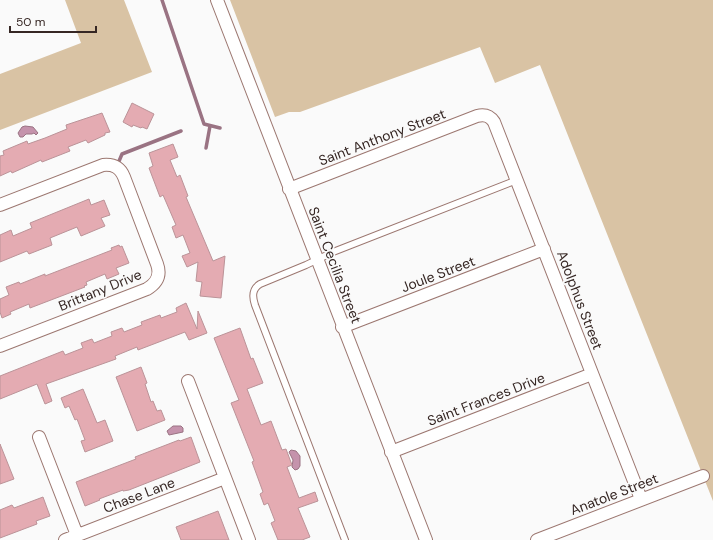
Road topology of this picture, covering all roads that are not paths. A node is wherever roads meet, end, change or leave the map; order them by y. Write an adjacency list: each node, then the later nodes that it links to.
1 (216, 0): 4 (street, Saint Cecilia Street)
2 (487, 115): 3 (street, Adolphus Street); 4 (street, Saint Anthony Street)
3 (517, 180): 6 (street, Adolphus Street); 7 (lane)
4 (290, 189): 7 (street, Saint Cecilia Street)
5 (0, 205): 9 (street, Brittany Drive)
6 (544, 249): 8 (street, Joule Street); 10 (street, Adolphus Street)
7 (317, 260): 8 (street, Saint Cecilia Street); 20 (lane)
8 (342, 326): 13 (street, Saint Cecilia Street)
9 (0, 346)
10 (592, 374): 13 (street, Saint Frances Drive); 16 (street, Adolphus Street)
11 (188, 381): 15 (street)
12 (39, 438): 17 (street)
13 (391, 452): 21 (street, Saint Cecilia Street)
14 (703, 476): 16 (street, Anatole Street)
15 (225, 478): 17 (street, Chase Lane); 19 (street)
16 (641, 499): 22 (street, Anatole Street)
17 (77, 535): 18 (street, Chase Lane)
18 (65, 540)
19 (249, 540)
20 (345, 540)
21 (426, 540)
22 (537, 540)

